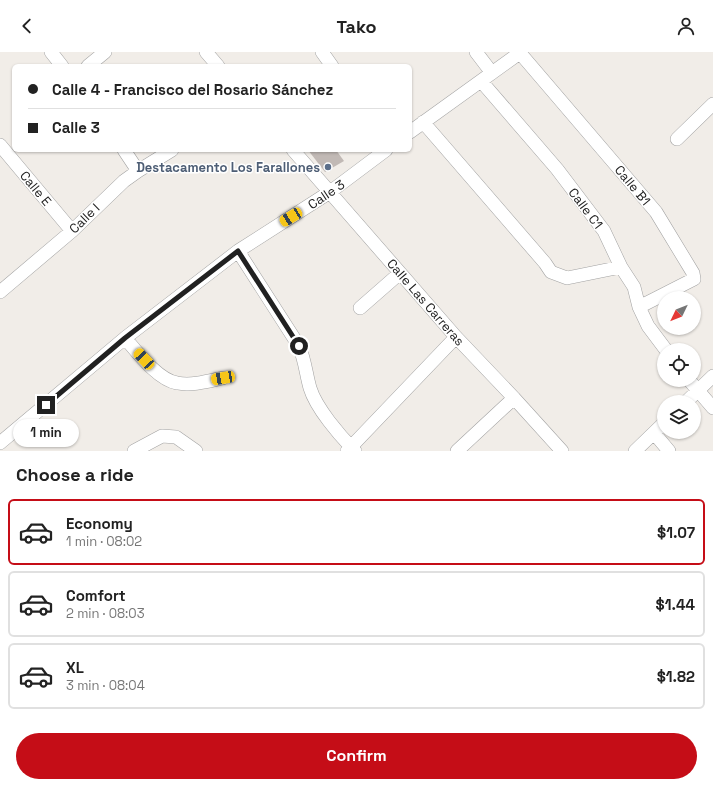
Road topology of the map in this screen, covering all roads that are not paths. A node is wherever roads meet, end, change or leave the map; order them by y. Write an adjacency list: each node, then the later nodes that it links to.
1 (50, 52): 7 (street)
2 (105, 52): 8 (street)
3 (206, 52): 9 (street)
4 (322, 52): 10 (street)
5 (476, 52): 11 (street)
6 (520, 52): 11 (street); 29 (street, Calle B1)
7 (60, 64)
8 (90, 64)
9 (216, 64)
10 (331, 64)
11 (492, 73): 12 (street)
12 (481, 81): 14 (street); 26 (street, Calle C1)
13 (713, 104): 16 (street)
14 (423, 122): 15 (street); 26 (street)
15 (412, 130)
16 (677, 139)
17 (0, 145): 24 (street, Calle E)
18 (125, 152): 22 (street)
19 (169, 152): 22 (street, Calle I)
20 (295, 152): 23 (street, Calle Las Carreras)
21 (383, 152): 23 (street, Calle 3)
22 (138, 171): 24 (street, Calle I)
23 (330, 192): 25 (street, Calle 3); 27 (street, Calle Las Carreras)
24 (72, 231): 28 (street, Calle I)
25 (238, 251): 32 (street, Calle 3); 44 (street)
26 (622, 267): 29 (street, Calle C1)
27 (400, 273): 30 (street); 31 (street, Calle Las Carreras)
28 (0, 292)
29 (639, 307): 33 (street, Calle C1)
30 (360, 308)
31 (456, 337): 39 (street, Calle Las Carreras); 44 (street)
32 (125, 338): 35 (street); 43 (street, Calle 3)
33 (661, 343)
34 (713, 376): 37 (street)
35 (223, 378)
36 (694, 387): 37 (street)
37 (697, 391): 38 (street); 40 (street)
38 (693, 395)
39 (514, 398): 47 (street); 48 (street, Calle Las Carreras)
40 (713, 408)
41 (657, 430): 42 (street)
42 (654, 433): 49 (street); 50 (street)
43 (0, 442)
44 (351, 450)
45 (134, 451): 46 (street)
46 (196, 451)
47 (457, 451)
48 (562, 451)
49 (635, 451)
50 (669, 451)

